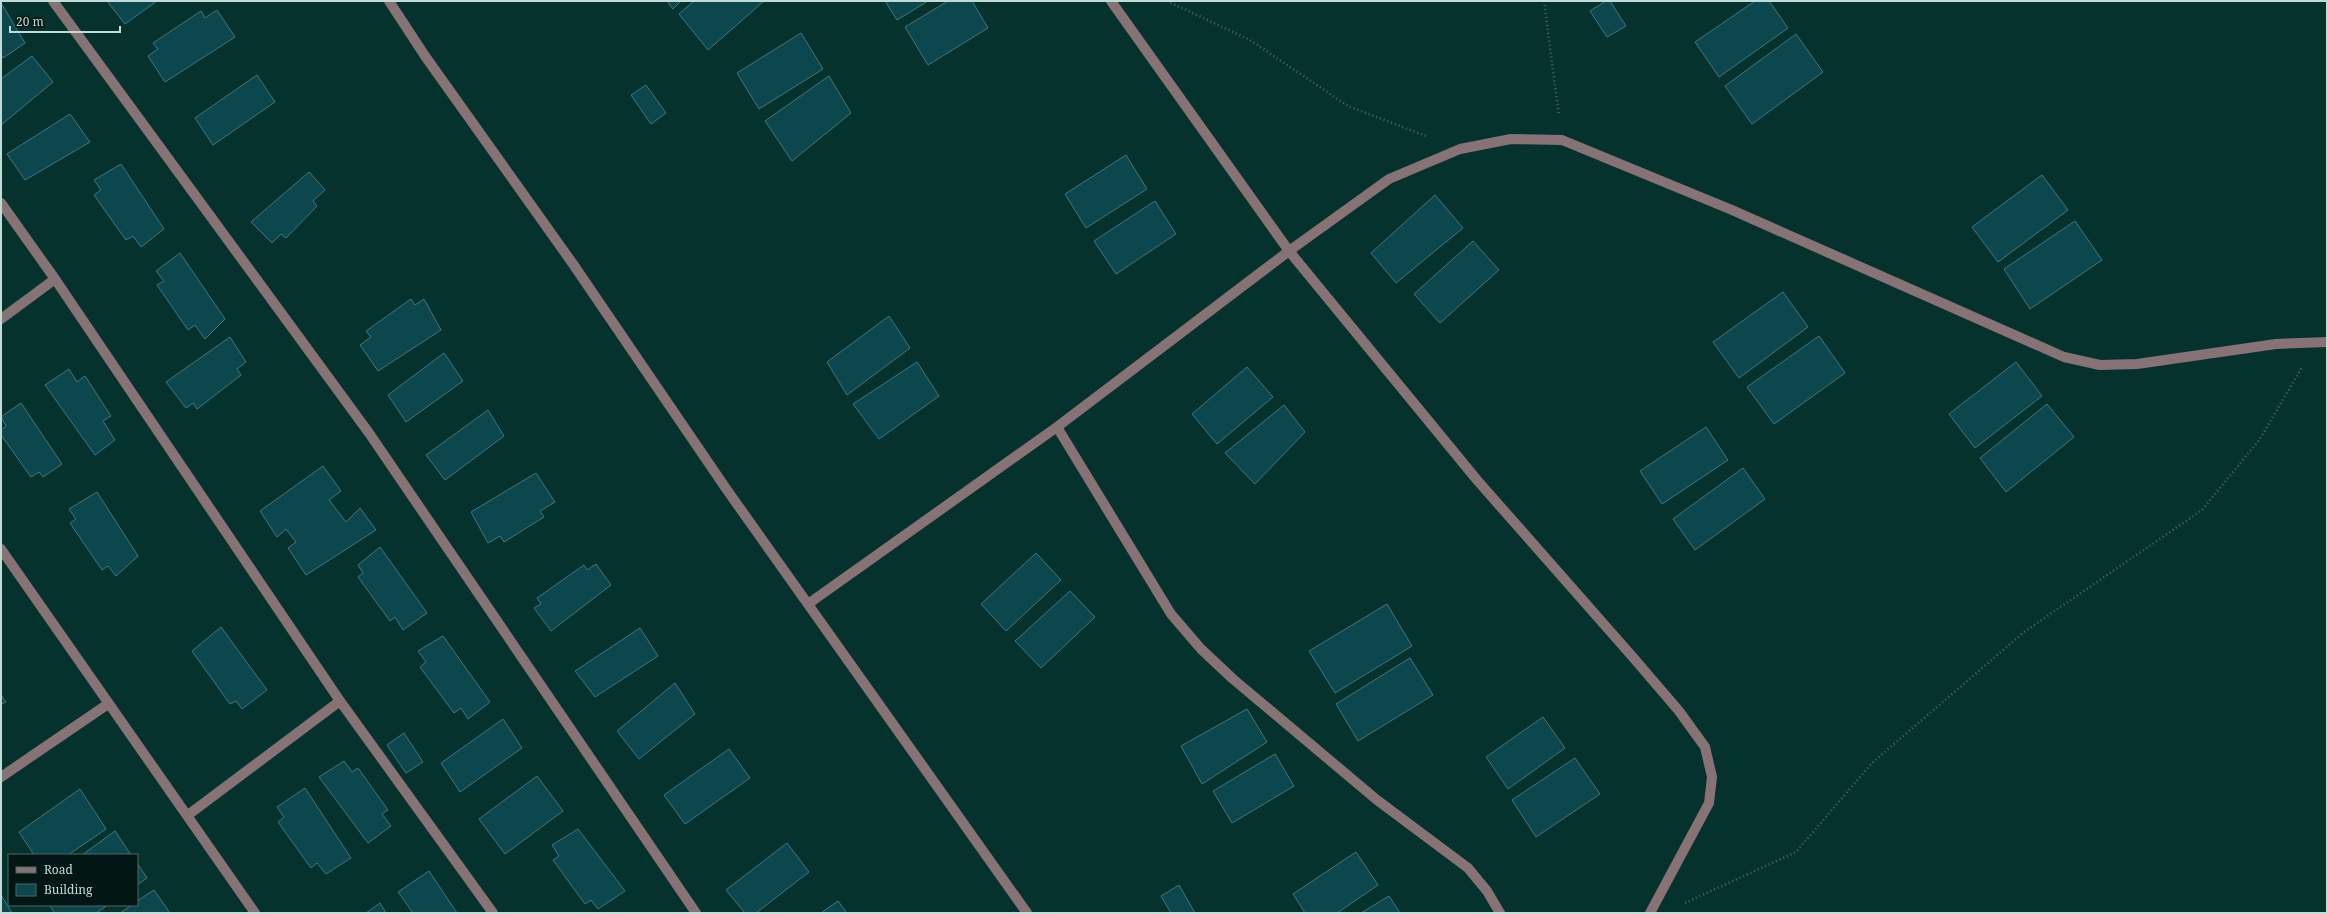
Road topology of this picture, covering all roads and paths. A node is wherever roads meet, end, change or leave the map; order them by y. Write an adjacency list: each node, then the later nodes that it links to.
1 (53, 1): 23 (street)
2 (388, 1): 15 (street)
3 (1111, 1): 9 (street)
4 (1167, 1): 7 (path)
5 (1544, 1): 6 (path)
6 (1562, 140): 7 (street); 12 (street)
7 (1460, 149): 9 (street)
8 (1, 203): 10 (street)
9 (1289, 251): 13 (street); 26 (street)
10 (55, 280): 11 (street); 16 (street)
11 (1, 319)
12 (2322, 342): 20 (path)
13 (1057, 428): 15 (street); 25 (street)
14 (1, 549): 17 (street)
15 (808, 604): 24 (street)
16 (340, 701): 19 (street); 22 (street)
17 (108, 704): 18 (street); 19 (street)
18 (1, 777)
19 (188, 815): 21 (street)
20 (1684, 903)
21 (255, 913)
22 (493, 913)
23 (696, 913)
24 (1027, 913)
25 (1500, 913)
26 (1650, 913)

